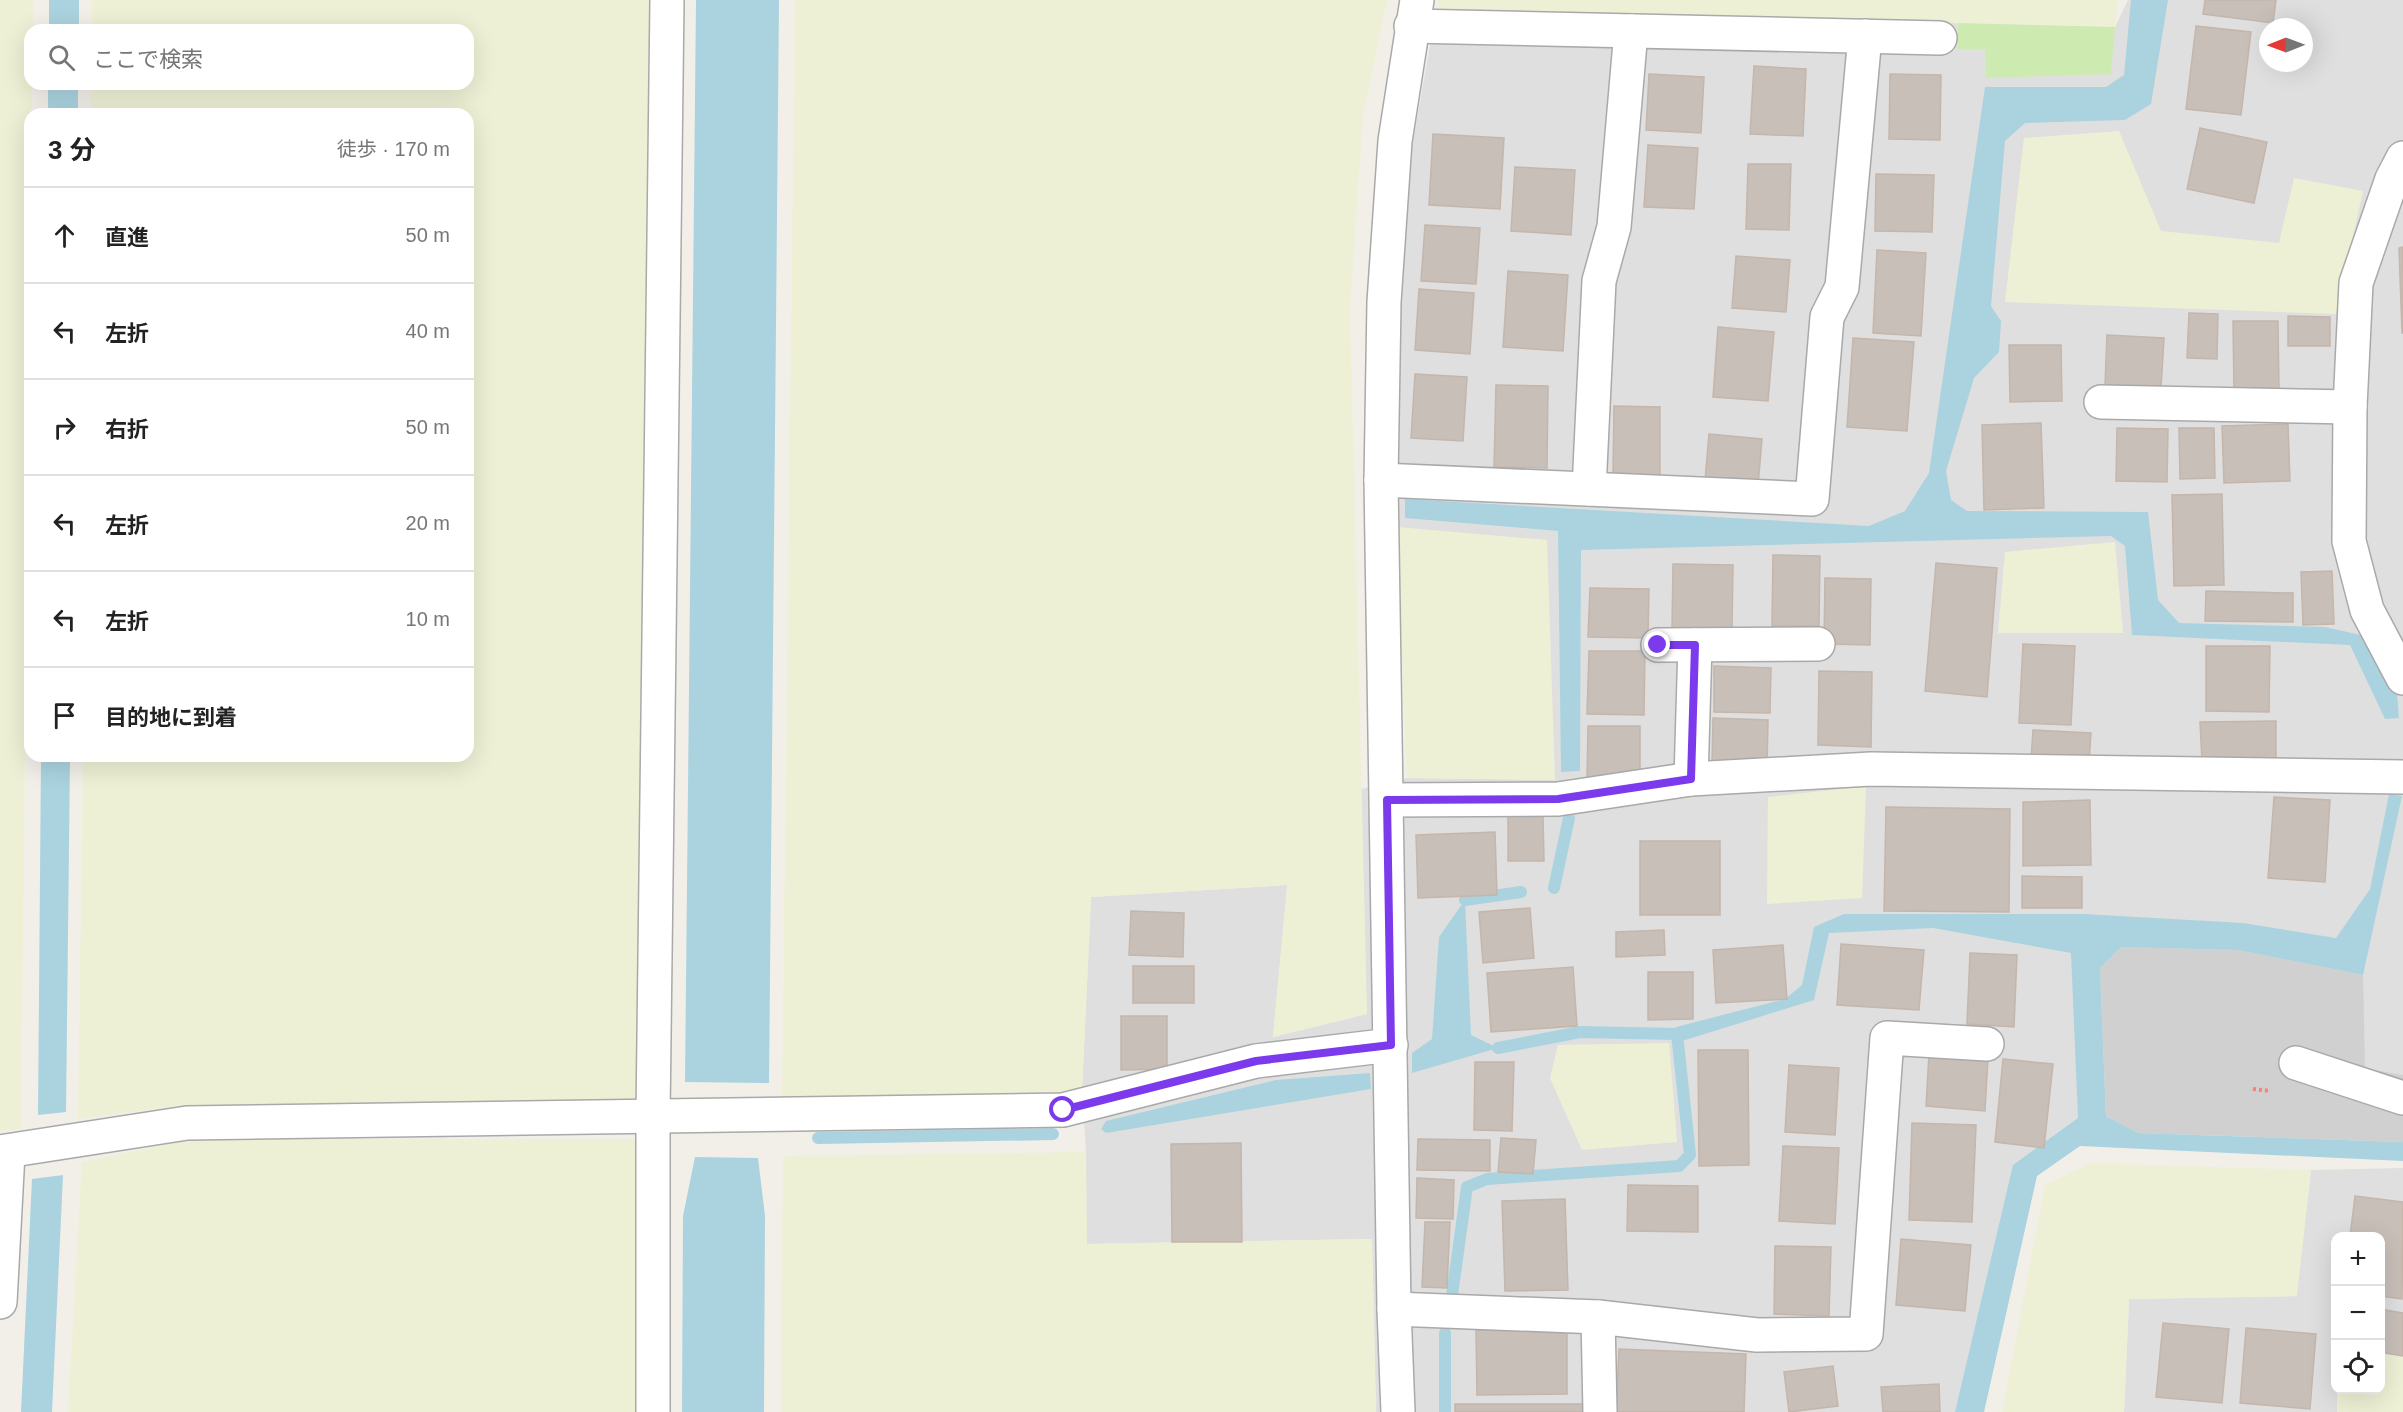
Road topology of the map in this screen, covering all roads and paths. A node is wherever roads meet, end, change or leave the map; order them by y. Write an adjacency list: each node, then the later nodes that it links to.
1 (667, 0): 22 (street)
2 (1414, 13): 3 (street); 9 (street)
3 (1631, 31): 4 (street); 10 (street)
4 (1865, 36): 5 (street); 10 (street)
5 (1940, 38)
6 (2403, 158): 8 (street)
7 (2101, 402): 8 (street)
8 (2350, 407): 14 (street)
9 (1381, 480): 10 (street); 17 (street)
10 (1589, 489)
11 (1818, 644): 13 (street)
12 (1658, 645): 13 (street)
13 (1695, 645): 16 (street)
14 (2403, 678)
15 (2403, 777): 16 (street)
16 (1691, 779): 17 (street)
17 (1387, 800): 19 (street)
18 (1987, 1044): 26 (street)
19 (1391, 1045): 22 (street); 25 (street)
20 (2296, 1063): 21 (street)
21 (2403, 1098)
22 (653, 1116): 23 (street); 27 (street)
23 (4, 1152): 24 (street)
24 (0, 1302)
25 (1394, 1309): 26 (street); 28 (street)
26 (1598, 1317): 29 (street)
27 (653, 1412)
28 (1398, 1412)
29 (1600, 1412)

